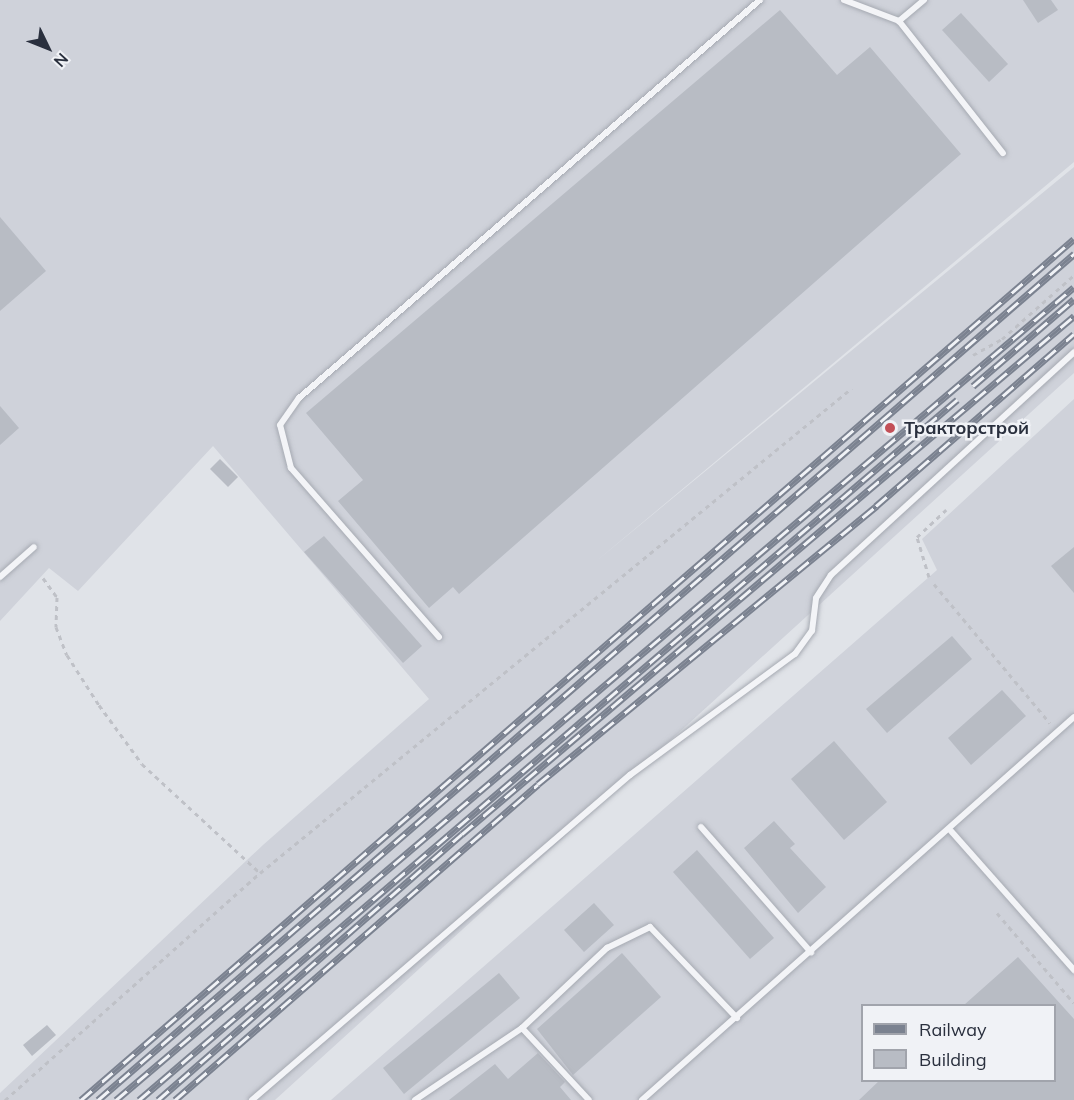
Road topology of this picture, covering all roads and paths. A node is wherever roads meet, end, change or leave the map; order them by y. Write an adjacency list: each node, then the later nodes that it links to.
1 (760, 0): 16 (lane)
2 (844, 0): 4 (lane)
3 (924, 0): 4 (lane)
4 (899, 21): 5 (lane)
5 (1003, 153)
6 (1074, 274): 8 (path)
7 (1074, 352): 29 (lane)
8 (974, 355)
9 (852, 388): 21 (path)
10 (946, 510): 14 (path)
11 (34, 547): 12 (lane)
12 (0, 577)
13 (43, 578): 21 (path)
14 (929, 578)
15 (934, 584): 18 (path)
16 (439, 637)
17 (1074, 717): 18 (lane)
18 (1058, 732): 20 (lane)
19 (701, 827): 23 (lane)
20 (951, 831): 23 (lane); 24 (lane)
21 (260, 873): 28 (path)
22 (997, 913): 25 (path)
23 (811, 952): 26 (lane)
24 (1074, 970)
25 (1074, 1003)
26 (736, 1018): 27 (lane); 32 (lane)
27 (522, 1028): 30 (lane); 31 (lane)
28 (5, 1100)
29 (252, 1100)
30 (415, 1100)
31 (589, 1100)
32 (642, 1100)

